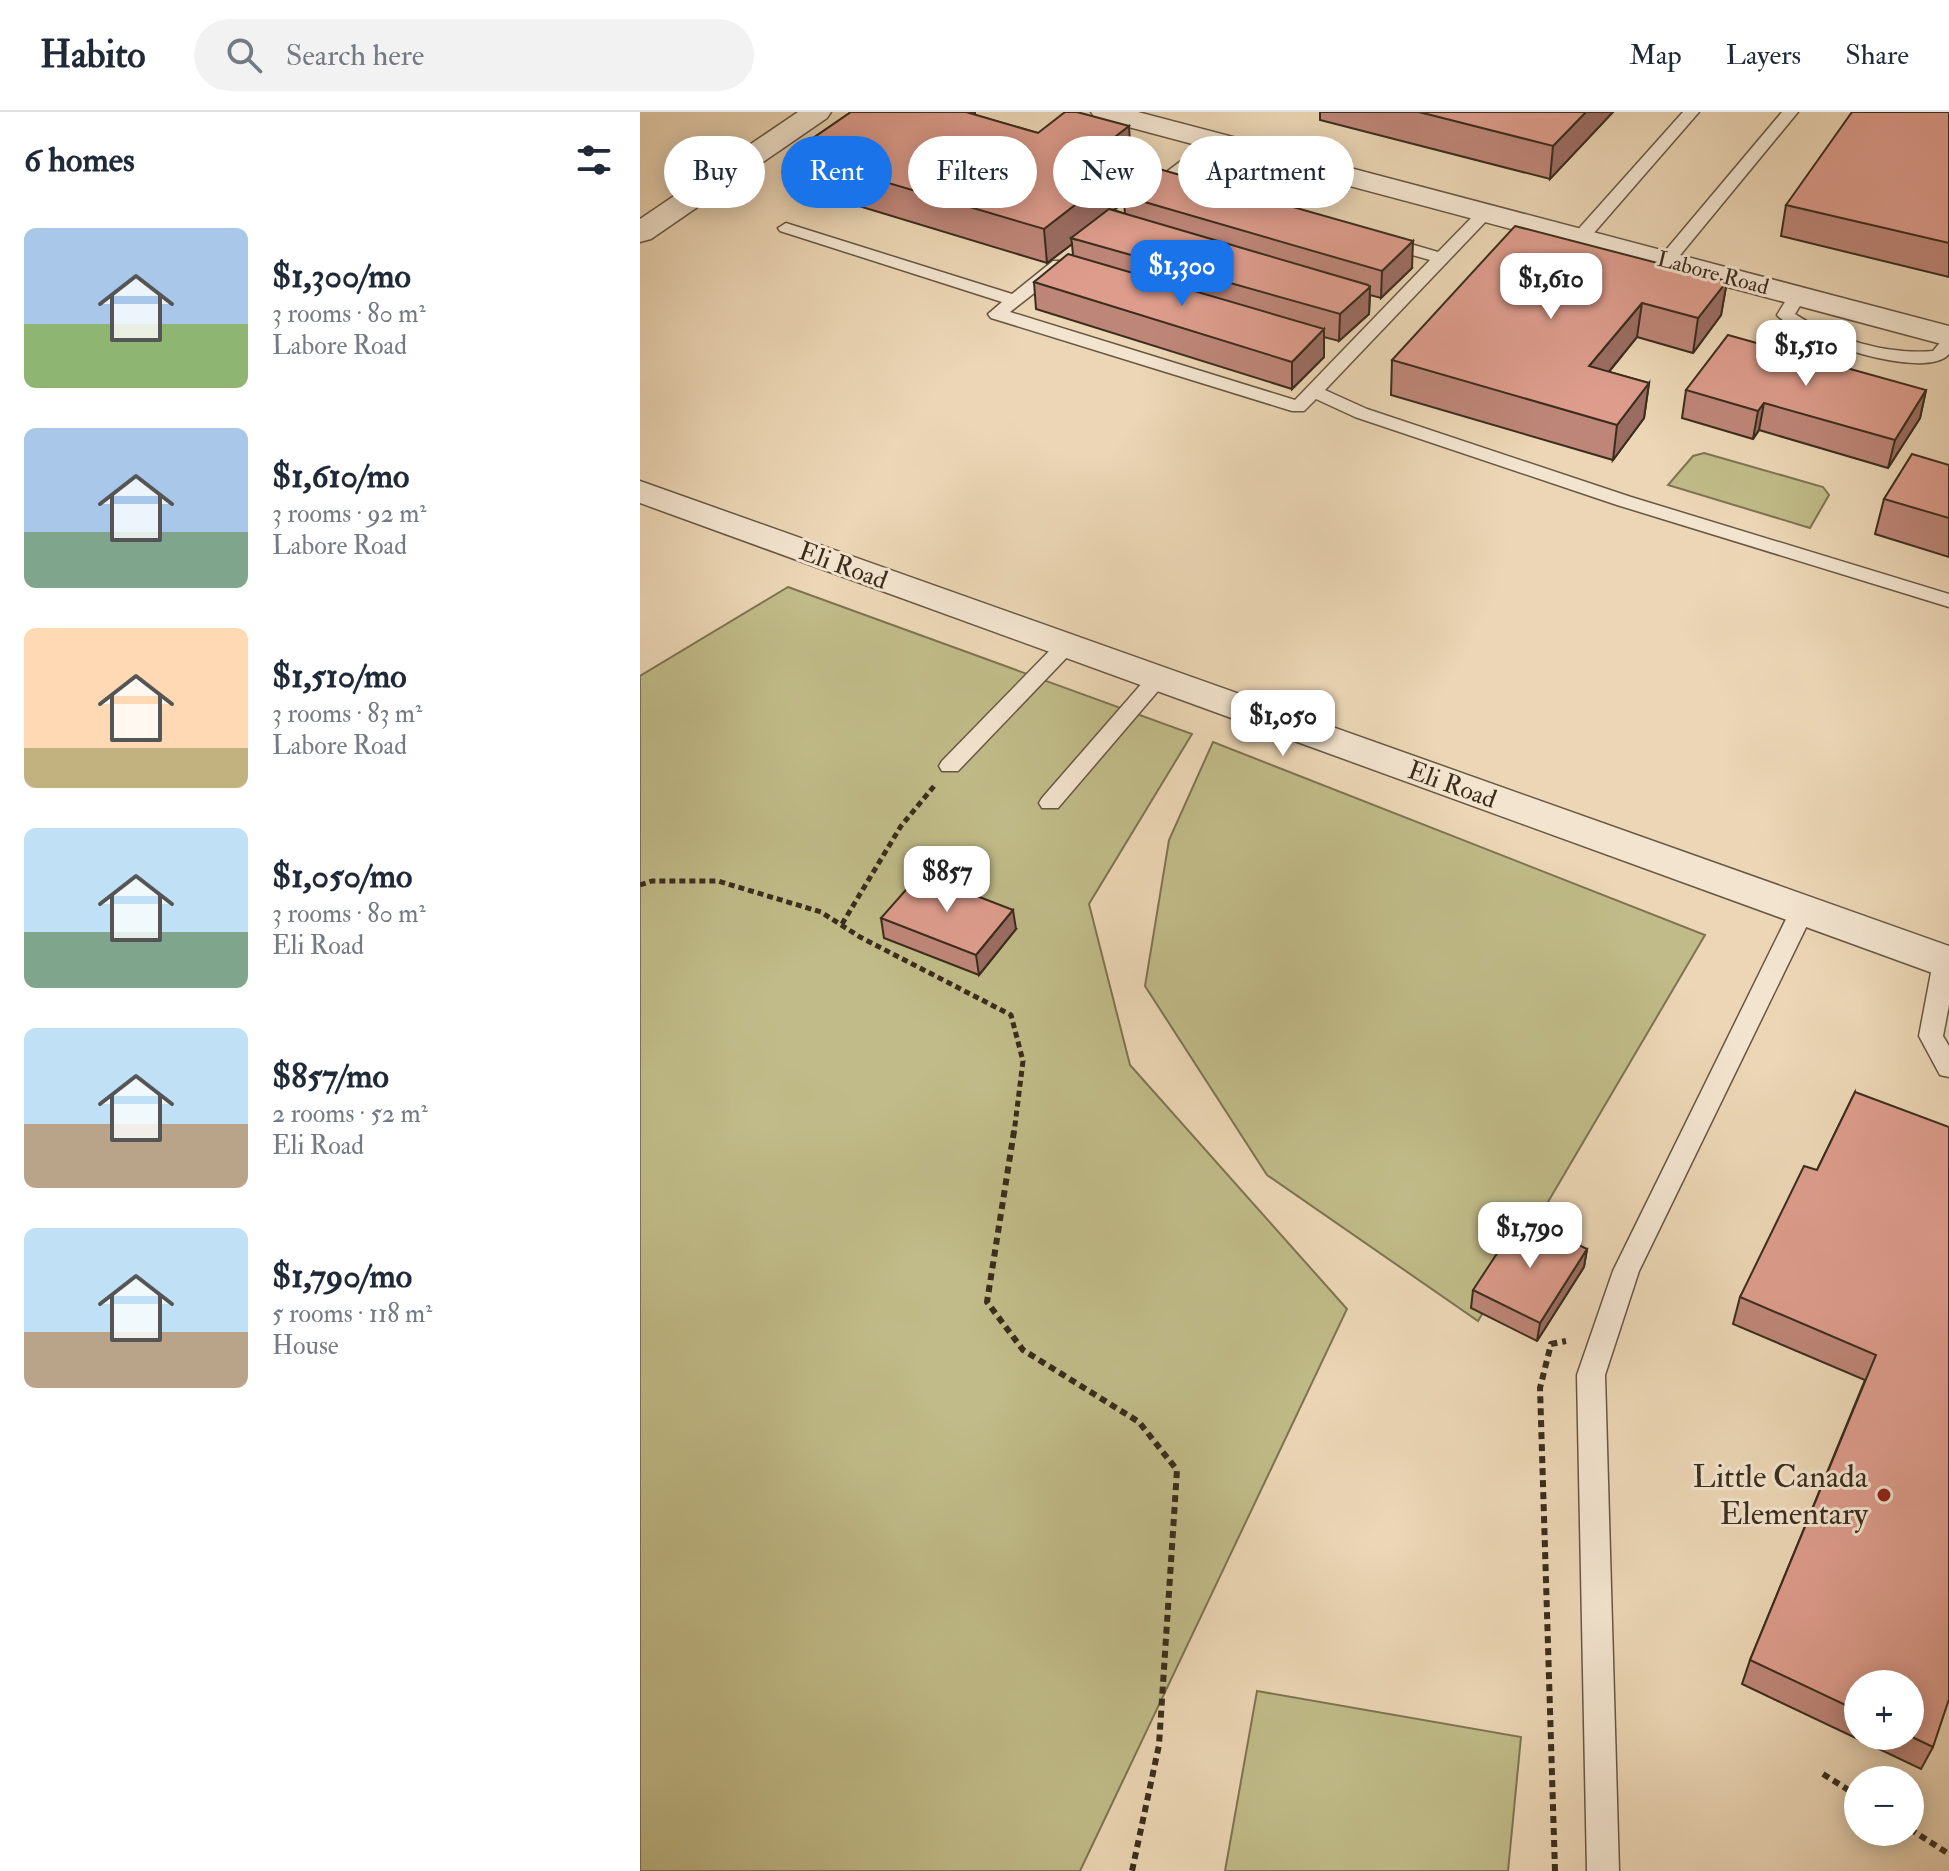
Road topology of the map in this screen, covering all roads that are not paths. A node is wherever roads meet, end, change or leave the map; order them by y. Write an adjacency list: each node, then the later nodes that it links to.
1 (817, 112): 9 (street)
2 (1691, 112): 11 (lane)
3 (1790, 112): 14 (lane)
4 (1116, 113): 5 (street, Labore Road)
5 (1196, 136)
6 (1354, 178): 7 (street, Labore Road)
7 (1485, 213): 11 (street, Labore Road); 13 (lane)
8 (786, 228): 16 (lane)
9 (640, 233)
10 (1365, 236): 13 (lane)
11 (1580, 238): 14 (street, Labore Road)
12 (1076, 251): 16 (lane)
13 (1442, 258): 19 (lane)
14 (1666, 261): 15 (street, Labore Road)
15 (1797, 296): 17 (street, Labore Road); 18 (lane)
16 (1014, 300): 19 (lane)
17 (1949, 336)
18 (1949, 343)
19 (1313, 391): 21 (lane)
20 (640, 491): 22 (street, Eli Road)
21 (1949, 601)
22 (1066, 646): 23 (street, Eli Road); 24 (lane)
23 (1157, 679): 25 (lane); 26 (street, Eli Road)
24 (950, 766)
25 (1050, 803)
26 (1802, 911): 27 (street, Eli Road); 29 (lane)
27 (1947, 963): 28 (lane)
28 (1949, 1068)
29 (1603, 1871)

